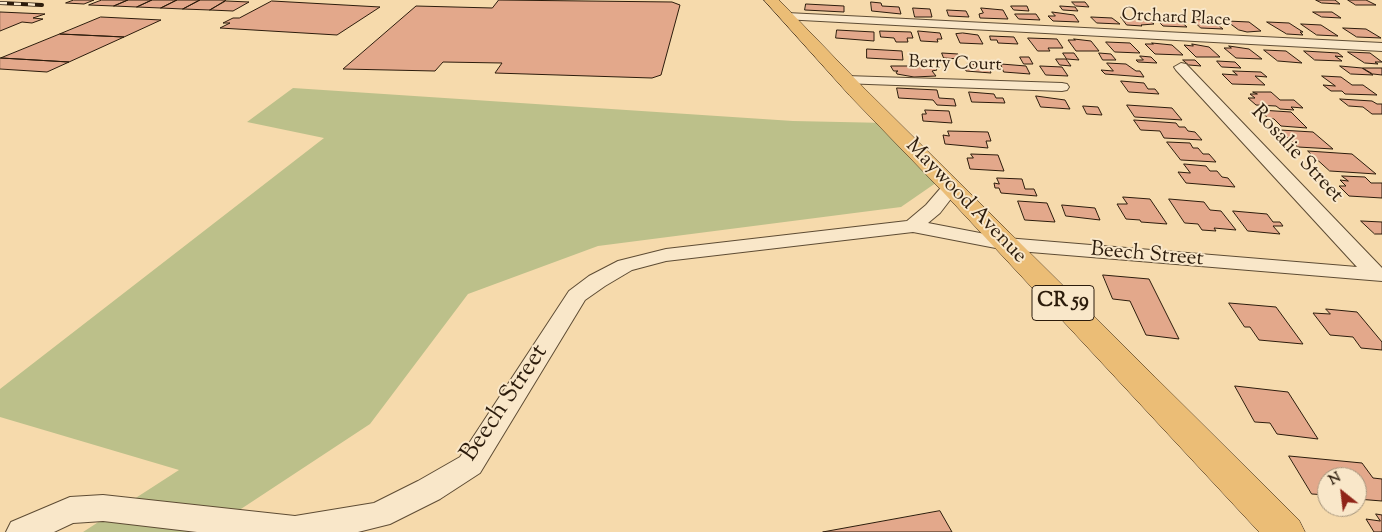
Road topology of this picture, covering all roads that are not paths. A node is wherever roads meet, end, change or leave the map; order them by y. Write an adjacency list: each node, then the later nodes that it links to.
1 (779, 9): 2 (street, Orchard Place); 4 (main road, Maywood Avenue / CR 59)
2 (1382, 46)
3 (1181, 67): 9 (street, Rosalie Street)
4 (846, 80): 5 (street, Berry Court); 6 (main road, Maywood Avenue / CR 59)
5 (1062, 87)
6 (951, 187): 7 (street); 8 (main road, Maywood Avenue / CR 59)
7 (913, 226): 8 (street, Beech Street); 10 (street, Beech Street)
8 (1006, 244): 9 (street, Beech Street); 11 (main road, Maywood Avenue / CR 59)
9 (1380, 275)
10 (22, 532)
11 (1285, 532)

